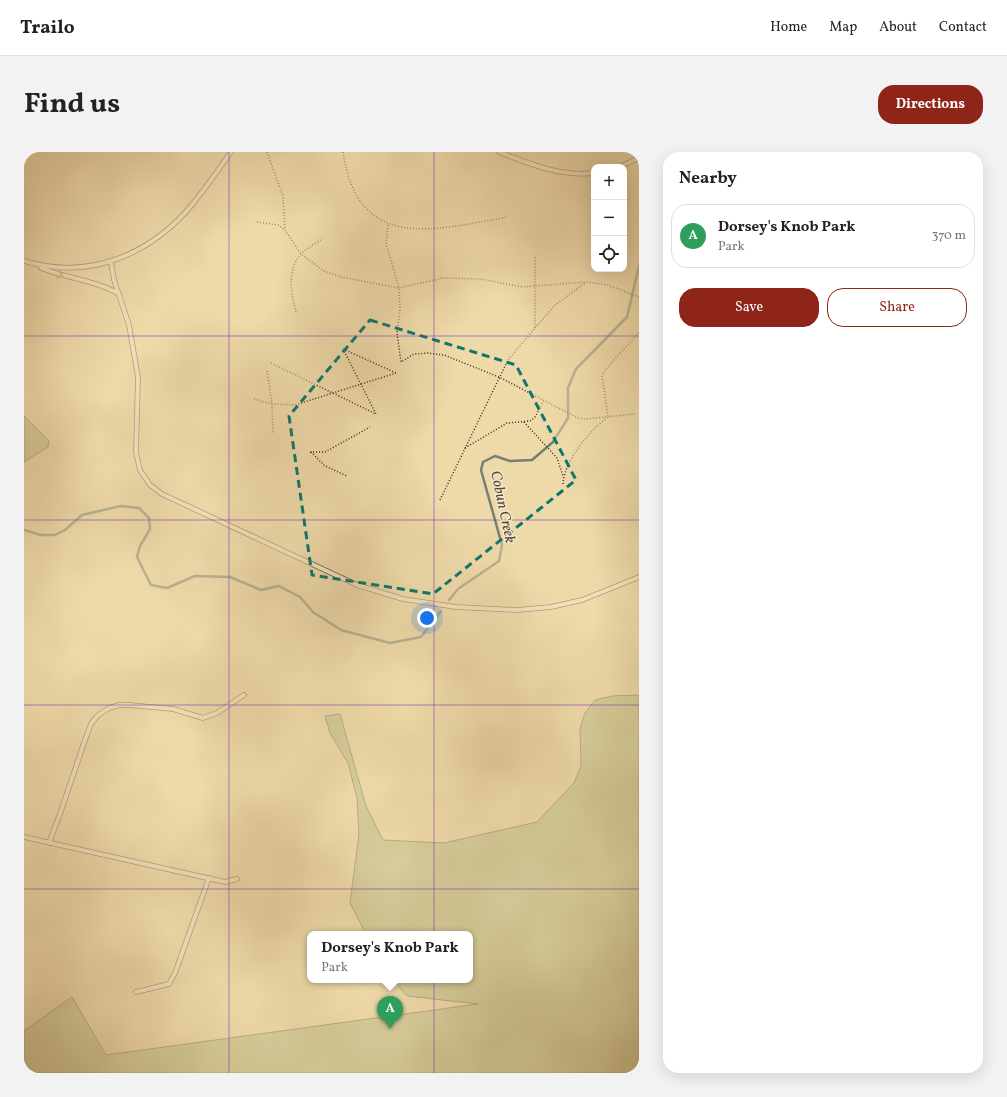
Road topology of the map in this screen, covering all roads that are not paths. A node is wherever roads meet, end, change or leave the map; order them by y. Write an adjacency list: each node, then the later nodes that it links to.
1 (231, 152): 6 (lane)
2 (499, 152): 5 (lane)
3 (639, 158): 4 (lane)
4 (626, 164)
5 (591, 173)
6 (111, 262): 7 (lane); 7 (lane, one-way to 7)
7 (119, 294): 8 (lane)
8 (639, 577)
9 (244, 695): 11 (lane)
10 (24, 837): 11 (lane)
11 (49, 843): 12 (lane)
12 (209, 878): 13 (lane); 14 (lane)
13 (237, 879)
14 (136, 992)

